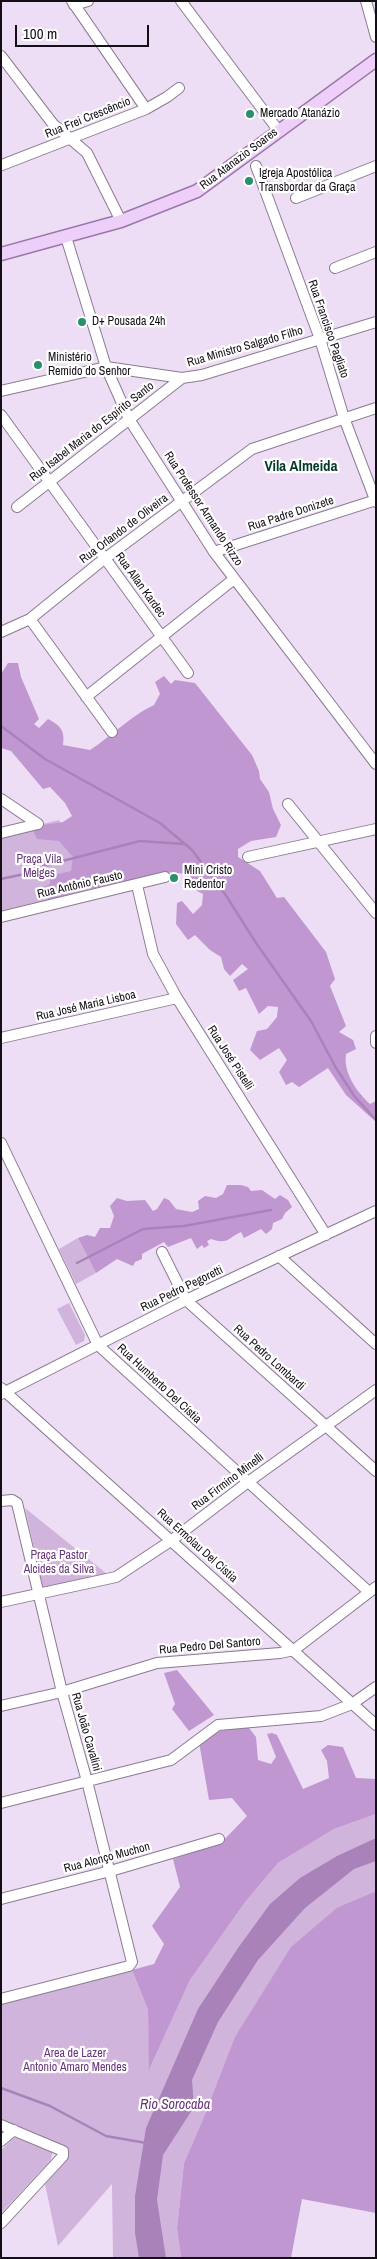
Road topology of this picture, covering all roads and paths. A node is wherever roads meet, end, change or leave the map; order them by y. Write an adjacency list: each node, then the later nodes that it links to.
1 (88, 1): 4 (street)
2 (180, 1): 10 (street)
3 (366, 1): 5 (street)
4 (73, 3): 9 (street)
5 (376, 37)
6 (1, 56): 11 (street)
7 (376, 60): 10 (main road, Rua Atanazio Soares)
8 (179, 88): 9 (street, Rua Frei Crescêncio)
9 (146, 109): 11 (street, Rua Frei Crescêncio)
10 (278, 130): 16 (main road, Rua Atanazio Soares)
11 (72, 139): 12 (street, Rua Frei Crescêncio); 16 (street)
12 (2, 165)
13 (256, 166): 22 (street, Rua Francisco Pagliato)
14 (376, 166): 15 (street)
15 (296, 198)
16 (120, 221): 17 (main road, Rua Atanazio Soares)
17 (66, 237): 19 (main road, Rua Atanazio Soares); 23 (street, Rua Professor Armando Rizzo)
18 (376, 252): 20 (street)
19 (1, 254)
20 (335, 268)
21 (376, 322): 22 (street, Rua Ministro Salgado Filho)
22 (320, 339): 24 (street, Rua Ministro Salgado Filho); 28 (street, Rua Francisco Pagliato)
23 (106, 367): 24 (street, Rua Ministro Salgado Filho); 25 (street, Rua Ministro Salgado Filho); 29 (street, Rua Professor Armando Rizzo)
24 (182, 378): 29 (street, Rua Isabel Maria do Espírito Santo)
25 (1, 391)
26 (376, 408): 28 (street, Rua Orlando de Oliveira)
27 (1, 415): 30 (street, Rua Allan Kardec)
28 (344, 418): 31 (street, Rua Francisco Pagliato); 32 (street, Rua Orlando de Oliveira)
29 (129, 419): 30 (street, Rua Isabel Maria do Espírito Santo); 32 (street, Rua Professor Armando Rizzo)
30 (48, 482): 33 (street, Rua Isabel Maria do Espírito Santo); 35 (street, Rua Allan Kardec)
31 (376, 501): 34 (street, Rua Padre Donizete)
32 (182, 502): 34 (street, Rua Professor Armando Rizzo); 35 (street, Rua Orlando de Oliveira)
33 (17, 507)
34 (214, 552): 36 (street, Rua Professor Armando Rizzo)
35 (105, 559): 37 (street, Rua Orlando de Oliveira); 39 (street, Rua Allan Kardec)
36 (234, 579): 39 (street); 43 (street, Rua Professor Armando Rizzo)
37 (30, 619): 38 (street, Rua Orlando de Oliveira); 41 (street)
38 (1, 632)
39 (161, 636): 40 (street, Rua Allan Kardec); 41 (street)
40 (188, 673)
41 (86, 696): 42 (street)
42 (112, 732)
43 (372, 750): 44 (street, Rua Professor Armando Rizzo)
44 (376, 764)
45 (1, 799): 48 (street)
46 (288, 804): 49 (street)
47 (376, 830): 49 (street)
48 (1, 833)
49 (318, 842): 50 (street); 53 (street)
50 (248, 857)
51 (165, 877): 52 (street, Rua Antônio Fausto)
52 (137, 884): 54 (street, Rua Antônio Fausto); 55 (street, Rua José Pistelli)
53 (376, 913)
54 (1, 917)
55 (177, 998): 57 (street, Rua José Maria Lisboa); 61 (street, Rua José Pistelli)
56 (376, 1036): 58 (street)
57 (1, 1038)
58 (376, 1043)
59 (1, 1143): 66 (street, Rua Humberto Del Cístia)
60 (373, 1216): 61 (street, Rua Pedro Pegoretti)
61 (326, 1235): 63 (street, Rua Pedro Pegoretti)
62 (162, 1252): 64 (street, Rua Pedro Lombardi)
63 (279, 1256): 64 (street, Rua Pedro Pegoretti); 65 (street)
64 (186, 1300): 66 (street, Rua Pedro Pegoretti); 69 (street, Rua Pedro Lombardi)
65 (376, 1344)
66 (98, 1345): 68 (street, Rua Pedro Pegoretti); 71 (street, Rua Humberto Del Cístia)
67 (376, 1390): 69 (street, Rua Firmino Minelli)
68 (2, 1391): 73 (street, Rua Ermolau Del Cístia)
69 (326, 1426): 70 (street, Rua Pedro Lombardi); 71 (street, Rua Firmino Minelli)
70 (376, 1471)
71 (248, 1482): 73 (street, Rua Firmino Minelli); 74 (street, Rua Humberto Del Cístia)
72 (1, 1500): 75 (street, Rua João Cavalini)
73 (172, 1540): 75 (street, Rua Firmino Minelli); 77 (street, Rua Ermolau Del Cístia)
74 (372, 1590): 77 (street, Rua Pedro Del Santoro)
75 (40, 1593): 76 (street, Rua Firmino Minelli); 79 (street, Rua João Cavalini)
76 (1, 1602)
77 (294, 1650): 79 (street, Rua Pedro Del Santoro); 80 (street, Rua Ermolau Del Cístia)
78 (376, 1687): 80 (street)
79 (62, 1692): 81 (street, Rua Pedro Del Santoro); 83 (street, Rua João Cavalini)
80 (352, 1704): 82 (street, Rua Ermolau Del Cístia); 83 (street)
81 (1, 1706)
82 (376, 1725)
83 (87, 1781): 84 (street); 86 (street, Rua João Cavalini)
84 (1, 1803)
85 (219, 1839): 86 (street, Rua Alonço Muchon)
86 (109, 1871): 87 (street, Rua Alonço Muchon); 88 (street, Rua João Cavalini)
87 (1, 1899)
88 (1, 2000)
89 (1, 2125): 90 (street)
90 (14, 2130): 91 (street); 92 (street)
91 (1, 2141)
92 (1, 2223)

